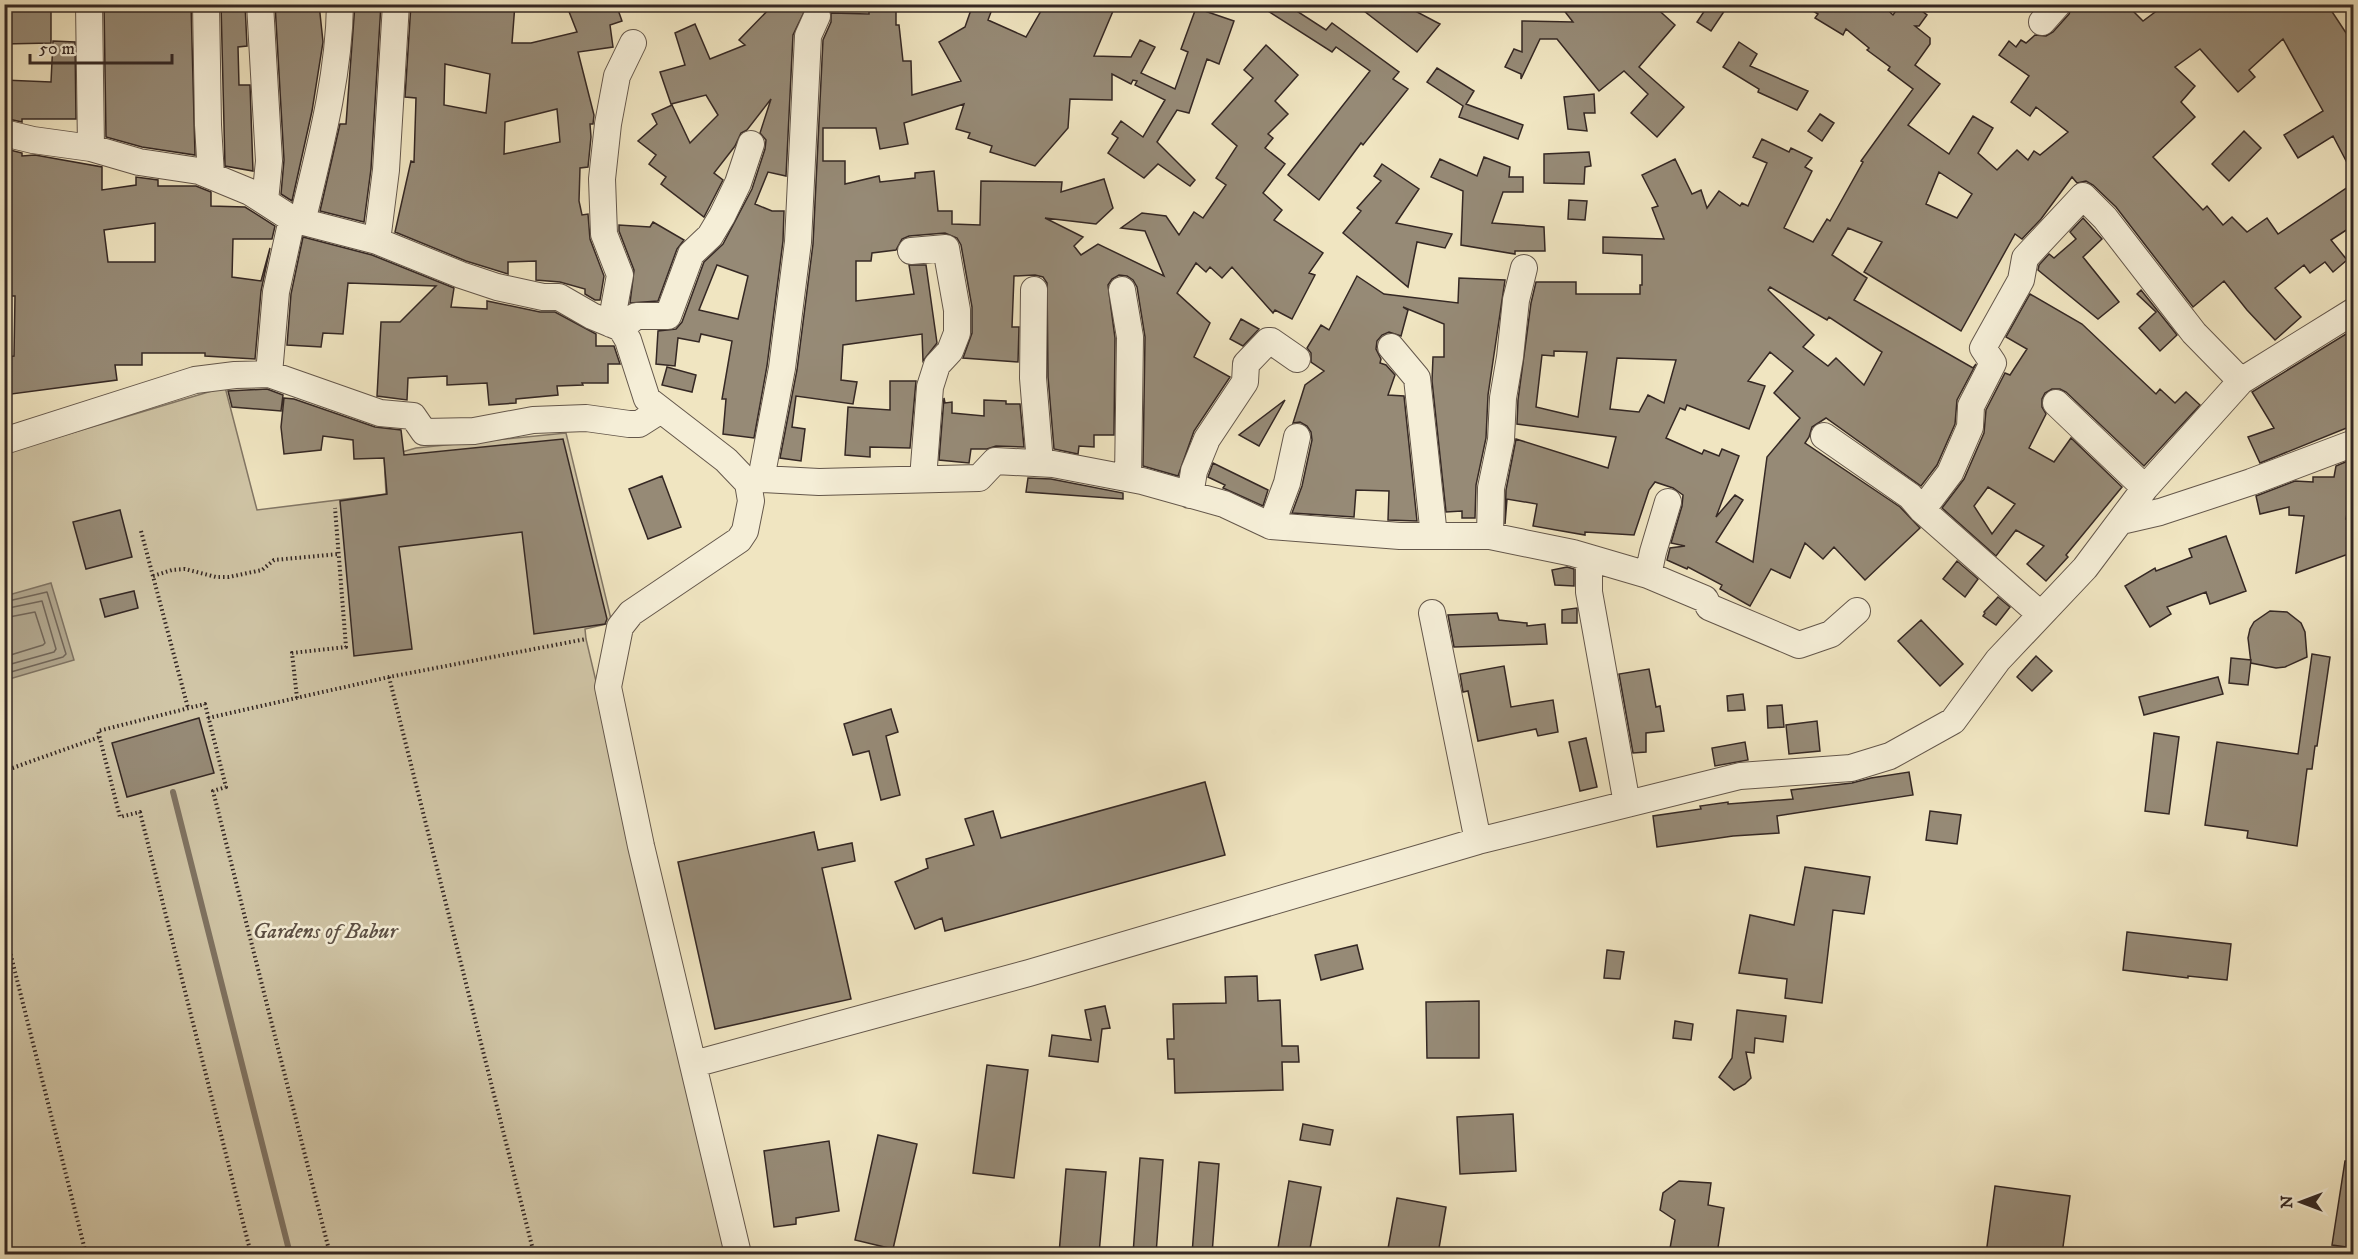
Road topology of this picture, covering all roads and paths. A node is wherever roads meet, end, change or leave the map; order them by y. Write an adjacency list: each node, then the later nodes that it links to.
1 (89, 4): 10 (street)
2 (206, 4): 11 (street)
3 (260, 4): 12 (street)
4 (340, 4): 13 (street)
5 (396, 4): 14 (street)
6 (817, 16): 34 (street)
7 (633, 43): 20 (street)
8 (4, 133): 10 (street)
9 (751, 144): 20 (street)
10 (91, 148): 11 (street)
11 (211, 175): 12 (street)
12 (265, 201): 13 (street)
13 (297, 220): 14 (street); 23 (street)
14 (377, 241): 20 (street)
15 (911, 251): 33 (street)
16 (1524, 268): 44 (street)
17 (1034, 290): 31 (street)
18 (1122, 290): 32 (street)
19 (2354, 311): 24 (street)
20 (616, 326): 26 (street)
21 (1391, 347): 43 (street)
22 (1297, 360): 36 (street)
23 (269, 374): 26 (street); 29 (street)
24 (2241, 381): 35 (street); 39 (street)
25 (2056, 403): 35 (street)
26 (661, 410): 34 (street)
27 (1824, 436): 39 (street)
28 (1297, 437): 41 (street)
29 (4, 441)
30 (2354, 442): 40 (street)
31 (1040, 463): 32 (street); 33 (street)
32 (1128, 478): 36 (street)
33 (923, 479): 34 (street)
34 (754, 481): 62 (street)
35 (2145, 488): 40 (street)
36 (1190, 495): 41 (street)
37 (1668, 502): 47 (street)
38 (335, 508): 45 (path)
39 (1923, 510): 51 (street)
40 (2121, 521): 51 (street)
41 (1271, 526): 43 (street)
42 (141, 531): 48 (path)
43 (1434, 536): 44 (street)
44 (1490, 536): 46 (street)
45 (339, 554): 48 (path); 54 (path)
46 (1589, 558): 47 (street); 59 (street)
47 (1648, 575): 49 (street)
48 (153, 576): 55 (path)
49 (1857, 611)
50 (1432, 613): 60 (street)
51 (2040, 614): 59 (street)
52 (586, 639): 53 (path)
53 (389, 677): 54 (path); 66 (path)
54 (297, 698): 56 (path)
55 (189, 708): 56 (path); 57 (path)
56 (208, 718): 65 (path)
57 (100, 737): 58 (path); 64 (path)
58 (4, 771)
59 (1627, 804): 60 (street)
60 (1478, 841): 62 (street)
61 (4, 928): 63 (path)
62 (694, 1064): 67 (street)
63 (86, 1254)
64 (251, 1254)
65 (330, 1254)
66 (534, 1254)
67 (738, 1254)

